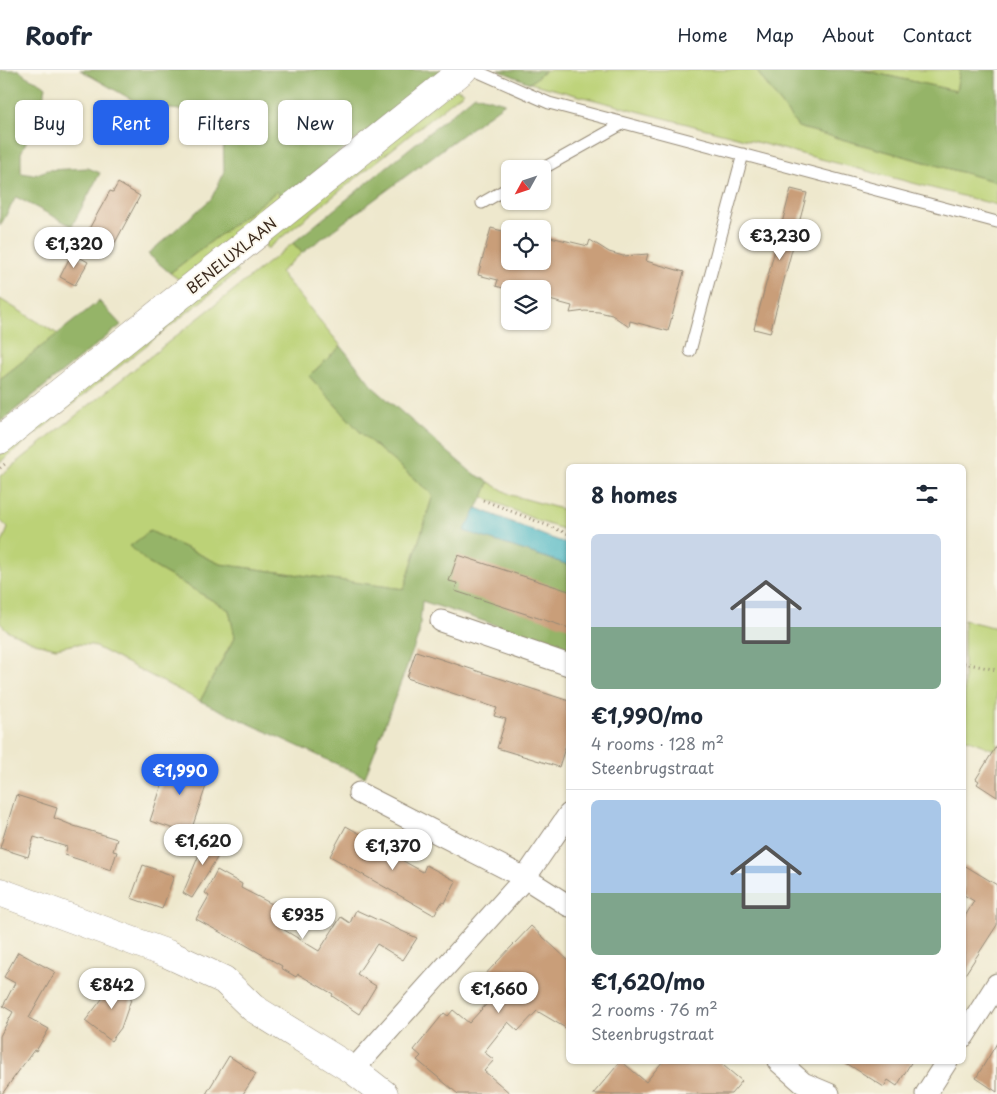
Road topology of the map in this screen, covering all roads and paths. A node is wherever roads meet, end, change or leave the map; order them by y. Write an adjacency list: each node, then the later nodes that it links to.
1 (464, 70): 10 (street, BENELUXLAAN)
2 (474, 70): 3 (lane)
3 (624, 123): 4 (lane); 5 (lane)
4 (743, 154): 8 (lane); 9 (lane)
5 (551, 164)
6 (501, 192): 7 (lane)
7 (482, 203)
8 (997, 222)
9 (690, 351)
10 (0, 440)
11 (483, 500): 12 (path)
12 (566, 533)
13 (441, 621): 15 (street)
14 (966, 663): 16 (path)
15 (566, 665)
16 (997, 670)
17 (359, 793): 19 (street)
18 (566, 818): 19 (street)
19 (525, 878): 21 (street); 26 (street)
20 (0, 892): 26 (street)
21 (566, 904)
22 (997, 984): 23 (street)
23 (966, 1033)
24 (781, 1064): 27 (street)
25 (945, 1064): 30 (street)
26 (354, 1070): 28 (street)
27 (806, 1089): 29 (street)
28 (384, 1094)
29 (829, 1094)
30 (926, 1094)

